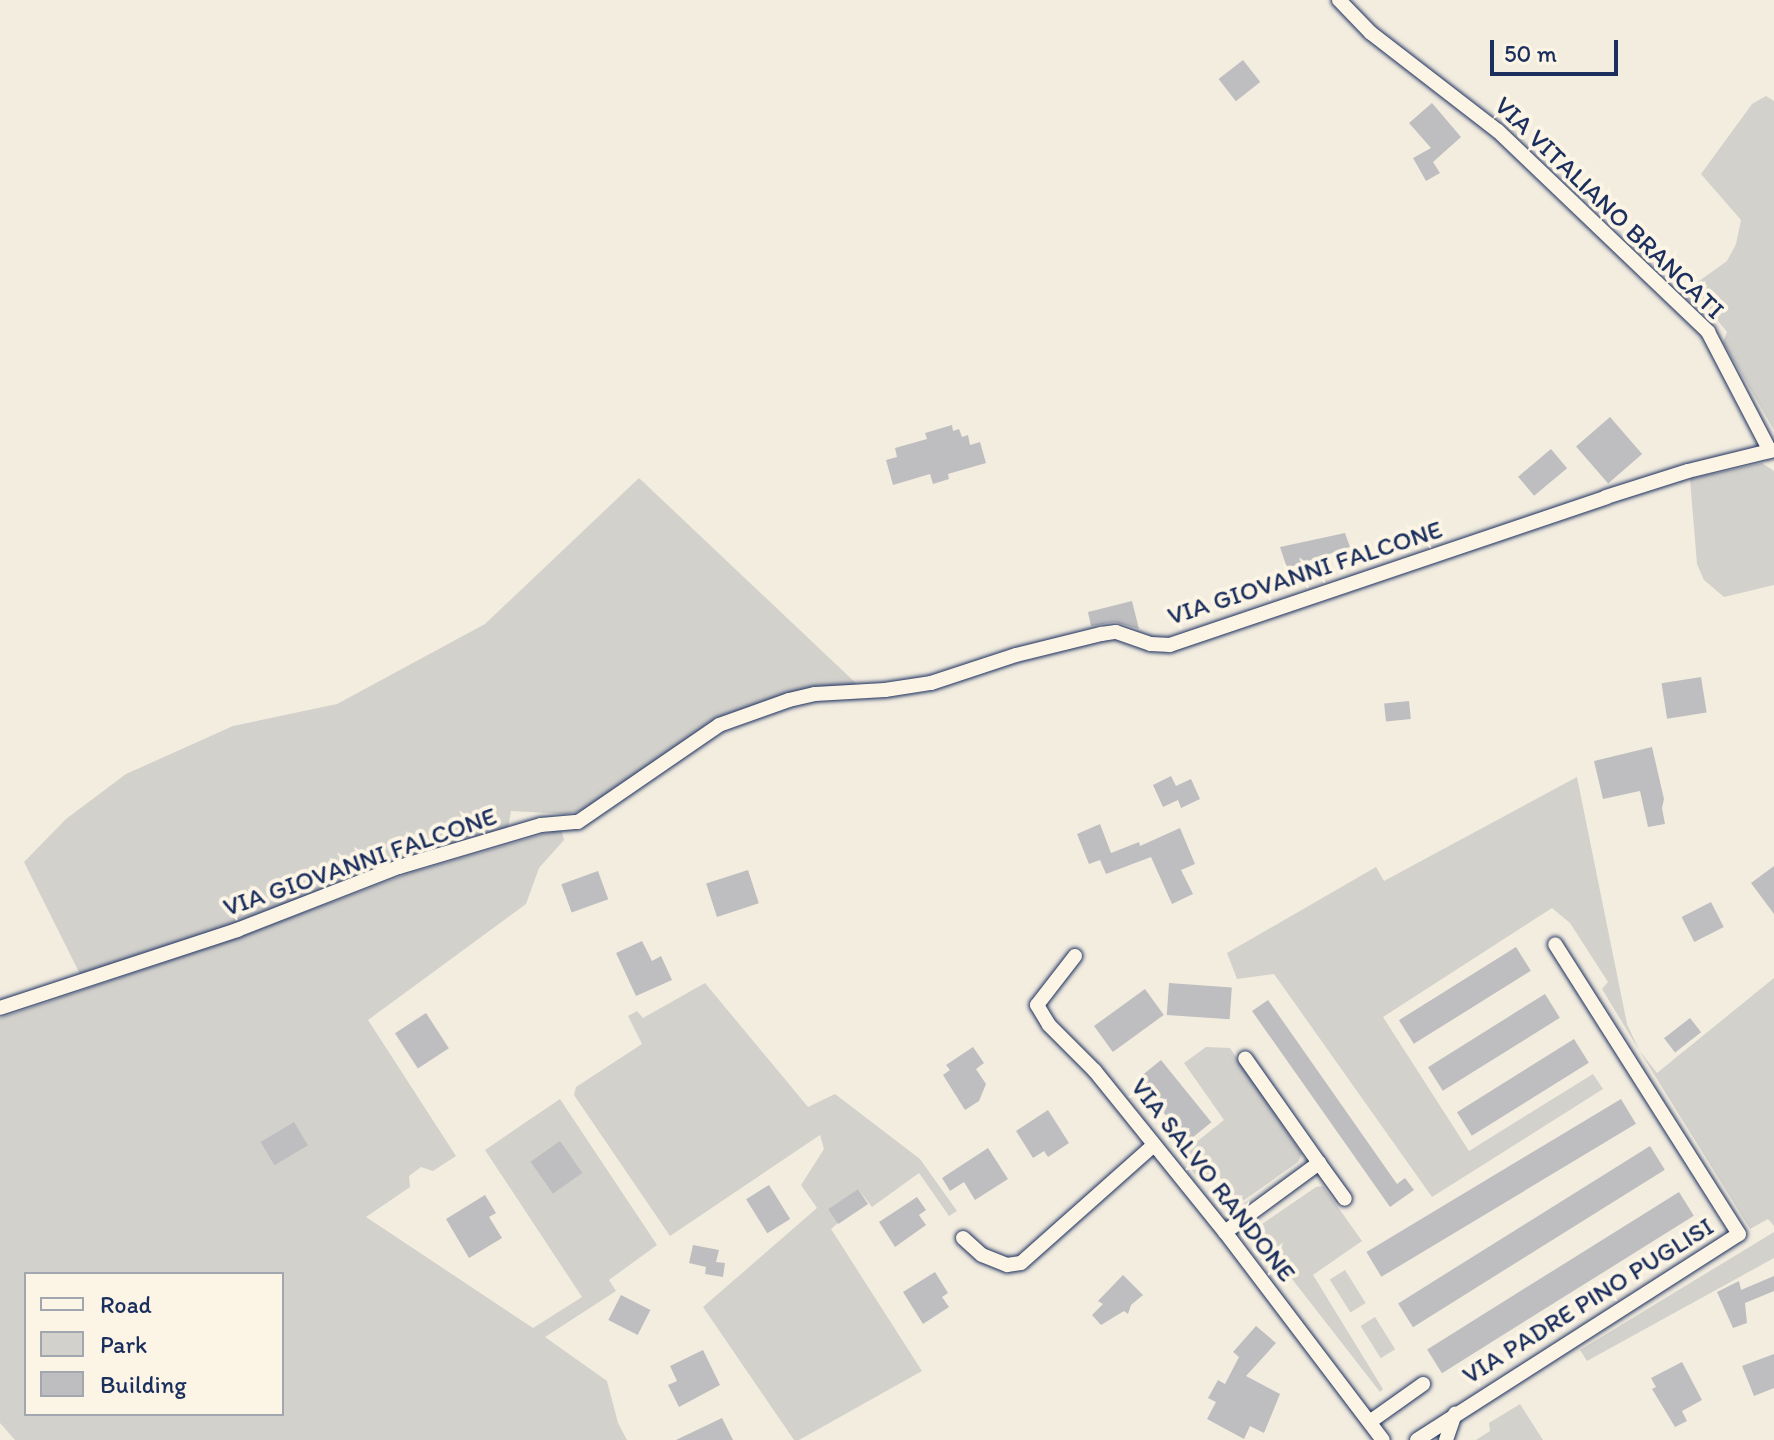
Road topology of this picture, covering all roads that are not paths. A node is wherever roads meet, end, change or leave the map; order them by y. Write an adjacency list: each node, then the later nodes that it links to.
1 (1339, 0): 2 (street, VIA VITALIANO BRANCATI)
2 (1772, 450): 5 (street, VIA GIOVANNI FALCONE)
3 (1555, 944): 13 (street, VIA PADRE PINO PUGLISI)
4 (1075, 956): 7 (street, VIA SALVO RANDONE)
5 (0, 1008)
6 (1245, 1058): 8 (street)
7 (1154, 1145): 10 (street, VIA SALVO RANDONE); 11 (street)
8 (1319, 1163): 9 (street); 10 (street)
9 (1345, 1199)
10 (1225, 1232): 14 (street, VIA SALVO RANDONE)
11 (963, 1238)
12 (1423, 1384): 14 (street)
13 (1455, 1414): 16 (street, VIA PADRE PINO PUGLISI); 17 (street)
14 (1371, 1421): 15 (street, VIA SALVO RANDONE)
15 (1383, 1440)
16 (1417, 1440)
17 (1446, 1440)

